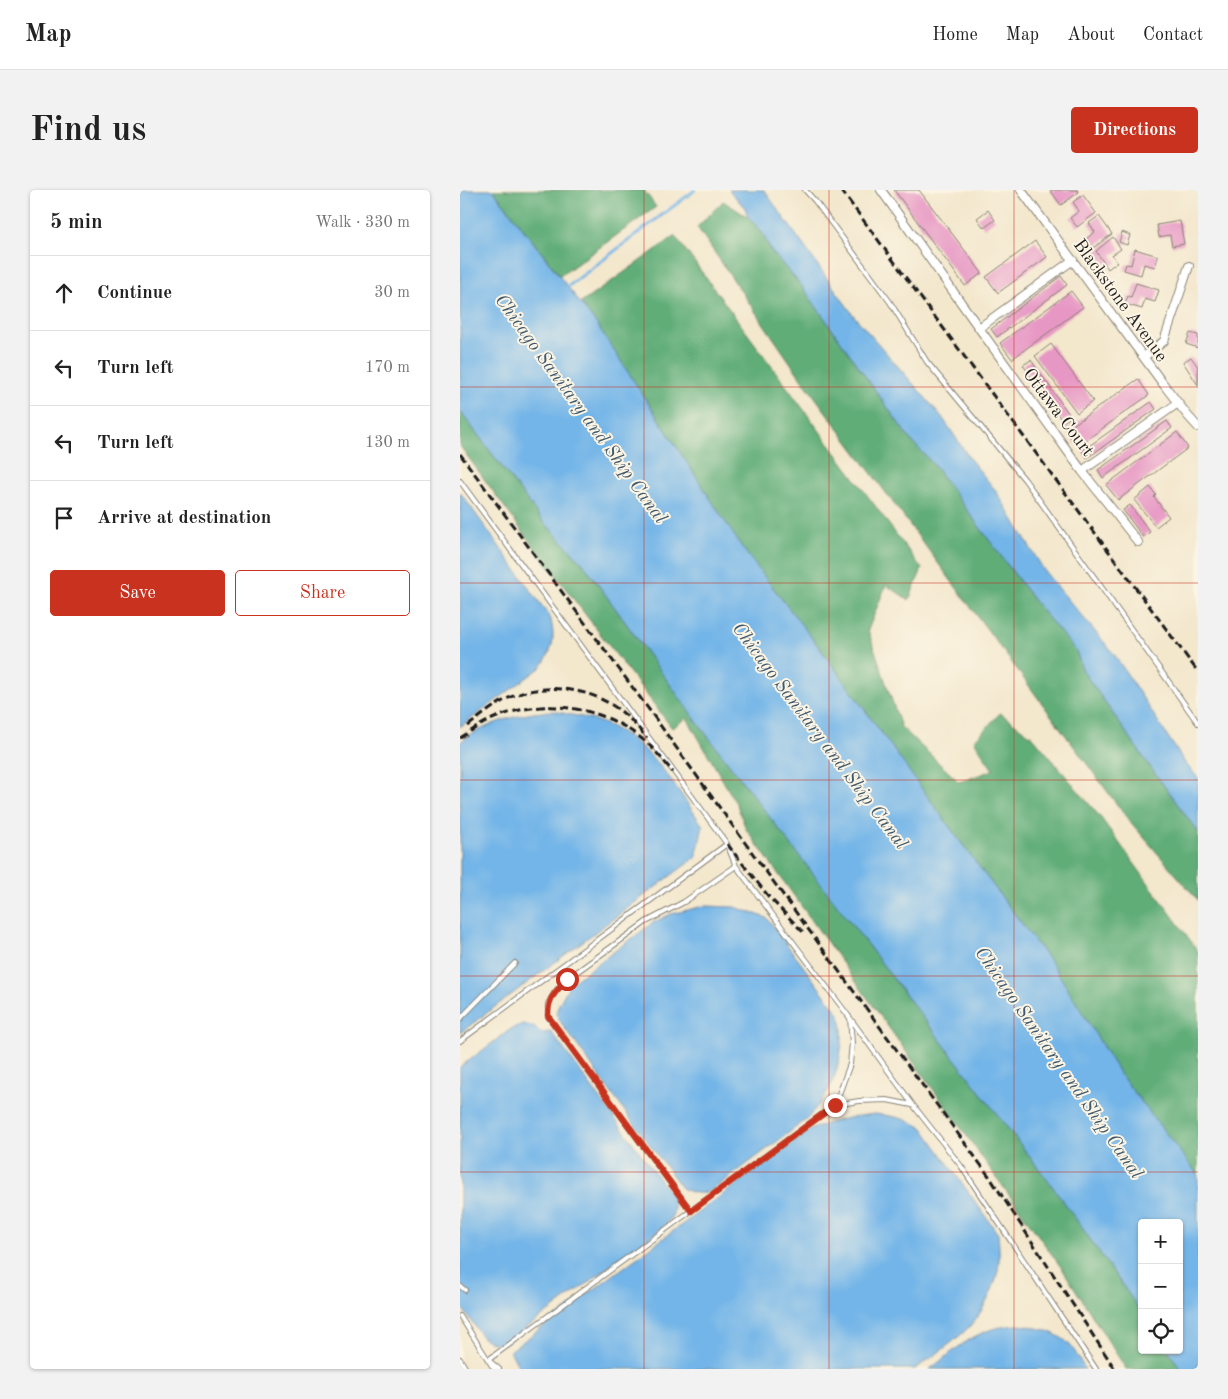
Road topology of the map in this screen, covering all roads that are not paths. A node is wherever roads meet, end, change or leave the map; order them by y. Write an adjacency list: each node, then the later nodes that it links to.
1 (805, 190): 13 (lane)
2 (881, 190): 6 (street, Ottawa Court)
3 (1021, 190): 4 (street, Blackstone Avenue)
4 (1074, 260): 6 (street); 7 (street, Blackstone Avenue)
5 (1189, 266): 7 (street)
6 (979, 328): 10 (street, Ottawa Court)
7 (1144, 357): 8 (street, Blackstone Avenue)
8 (1178, 403): 9 (street, Blackstone Avenue); 10 (street, Ottawa Court)
9 (1198, 427)
10 (1082, 471): 12 (street)
11 (460, 481): 14 (lane)
12 (1138, 542)
13 (1198, 723)
14 (727, 844): 15 (lane); 19 (lane)
15 (736, 866): 17 (lane); 22 (lane)
16 (515, 963): 18 (lane)
17 (850, 1018): 20 (lane); 21 (lane)
18 (460, 1019)
19 (460, 1041)
20 (835, 1105): 21 (lane); 22 (lane)
21 (913, 1105): 31 (lane)
22 (691, 1211): 27 (lane)
23 (460, 1286): 24 (lane)
24 (465, 1290)
25 (460, 1316): 27 (lane)
26 (460, 1359): 28 (lane)
27 (488, 1360): 29 (lane); 30 (lane)
28 (466, 1369)
29 (494, 1369)
30 (499, 1369)
31 (1096, 1369)

